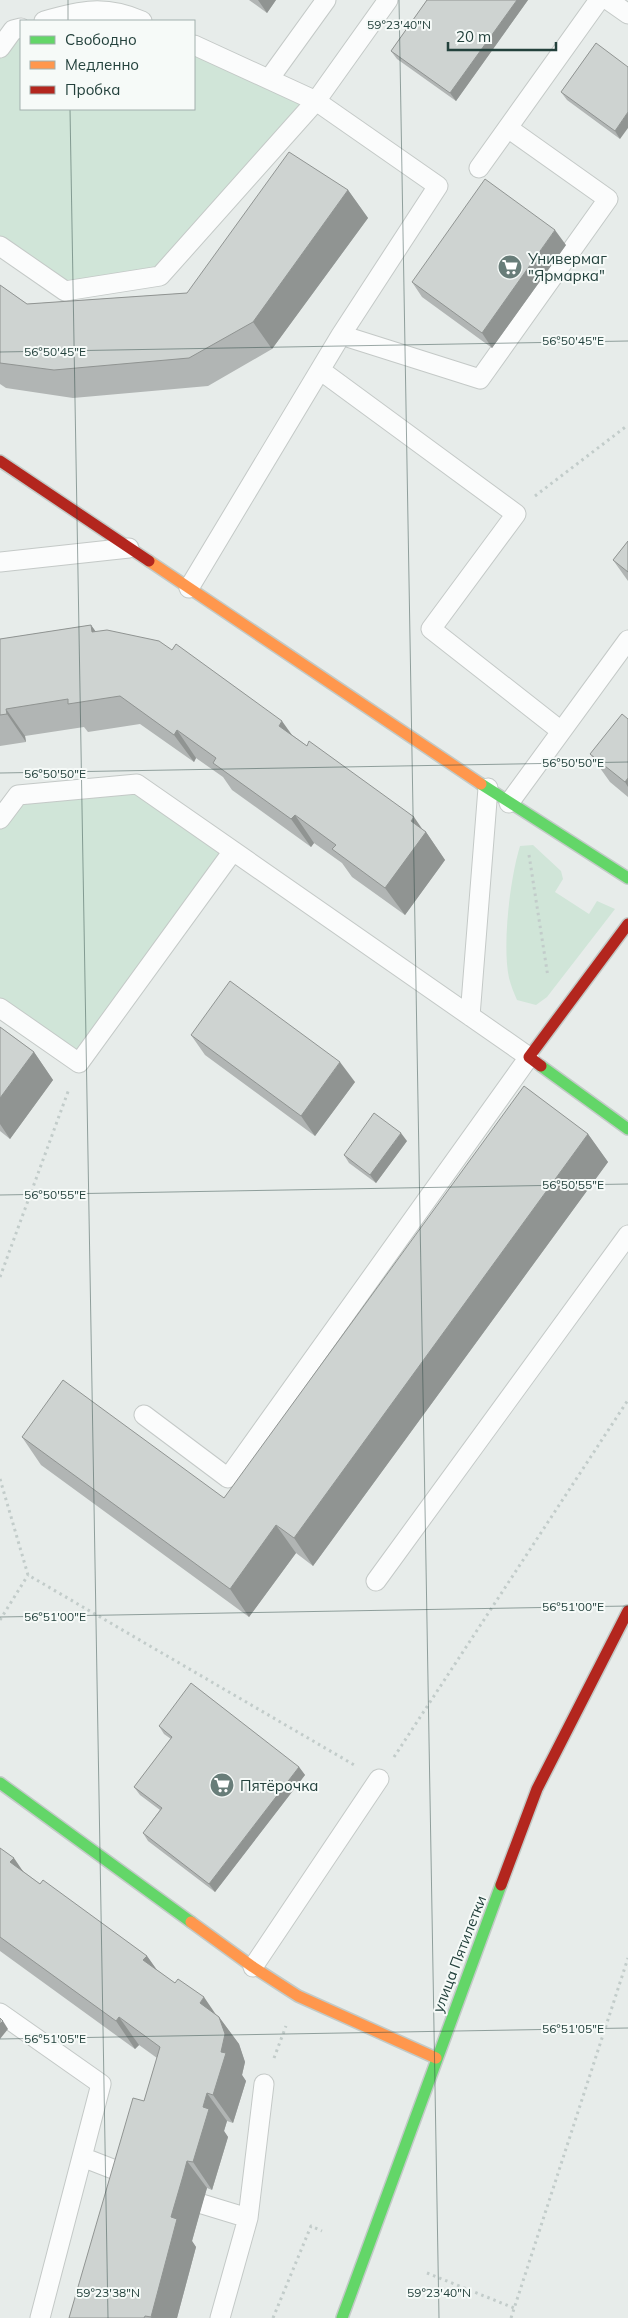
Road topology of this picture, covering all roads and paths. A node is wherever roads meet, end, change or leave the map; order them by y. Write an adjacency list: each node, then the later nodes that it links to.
1 (326, 0): 12 (lane)
2 (388, 0): 13 (lane)
3 (598, 0): 14 (lane)
4 (608, 0): 6 (lane)
5 (129, 6): 7 (lane); 8 (lane)
6 (628, 14)
7 (47, 20)
8 (141, 20)
9 (20, 28): 11 (lane)
10 (195, 45): 12 (lane)
11 (0, 48)
12 (269, 79): 13 (lane)
13 (316, 101): 16 (lane); 17 (lane)
14 (508, 128): 15 (lane); 17 (lane)
15 (479, 168)
16 (0, 246)
17 (341, 335): 18 (lane)
18 (320, 370): 21 (lane); 24 (lane)
19 (628, 425): 21 (path)
20 (0, 461): 22 (street)
21 (516, 514): 26 (lane)
22 (128, 548): 23 (lane); 24 (street)
23 (0, 562)
24 (189, 588): 27 (street)
25 (628, 640): 26 (lane)
26 (560, 731): 28 (lane)
27 (488, 788): 28 (street); 35 (lane)
28 (509, 803): 29 (street)
29 (526, 814): 32 (street); 36 (path)
30 (0, 819): 31 (lane)
31 (233, 851): 35 (lane); 38 (lane)
32 (628, 878)
33 (628, 924): 36 (street)
34 (0, 1008): 38 (lane)
35 (470, 1016): 37 (lane)
36 (557, 1017): 37 (street)
37 (529, 1057): 39 (street); 45 (lane)
38 (78, 1063): 42 (path)
39 (628, 1129)
40 (628, 1234): 48 (lane)
41 (0, 1261): 42 (path)
42 (5, 1266): 43 (path)
43 (0, 1277)
44 (628, 1400): 51 (path)
45 (144, 1416)
46 (0, 1479): 47 (path)
47 (28, 1575): 50 (path); 51 (path)
48 (376, 1581)
49 (628, 1612): 57 (street, улица Пятилетки)
50 (0, 1620)
51 (379, 1780): 54 (lane)
52 (0, 1783): 54 (street)
53 (628, 1958): 65 (path)
54 (253, 1967): 55 (street)
55 (298, 1996): 57 (street); 58 (path)
56 (0, 2013): 59 (lane)
57 (436, 2058): 69 (street, улица Пятилетки)
58 (264, 2084): 62 (lane)
59 (82, 2157): 60 (lane); 66 (lane)
60 (137, 2178)
61 (202, 2204): 62 (lane)
62 (248, 2218): 67 (lane)
63 (322, 2231): 68 (path)
64 (427, 2274): 65 (path)
65 (514, 2308): 70 (path)
66 (40, 2318)
67 (220, 2318)
68 (273, 2318)
69 (342, 2318)
70 (511, 2318)

